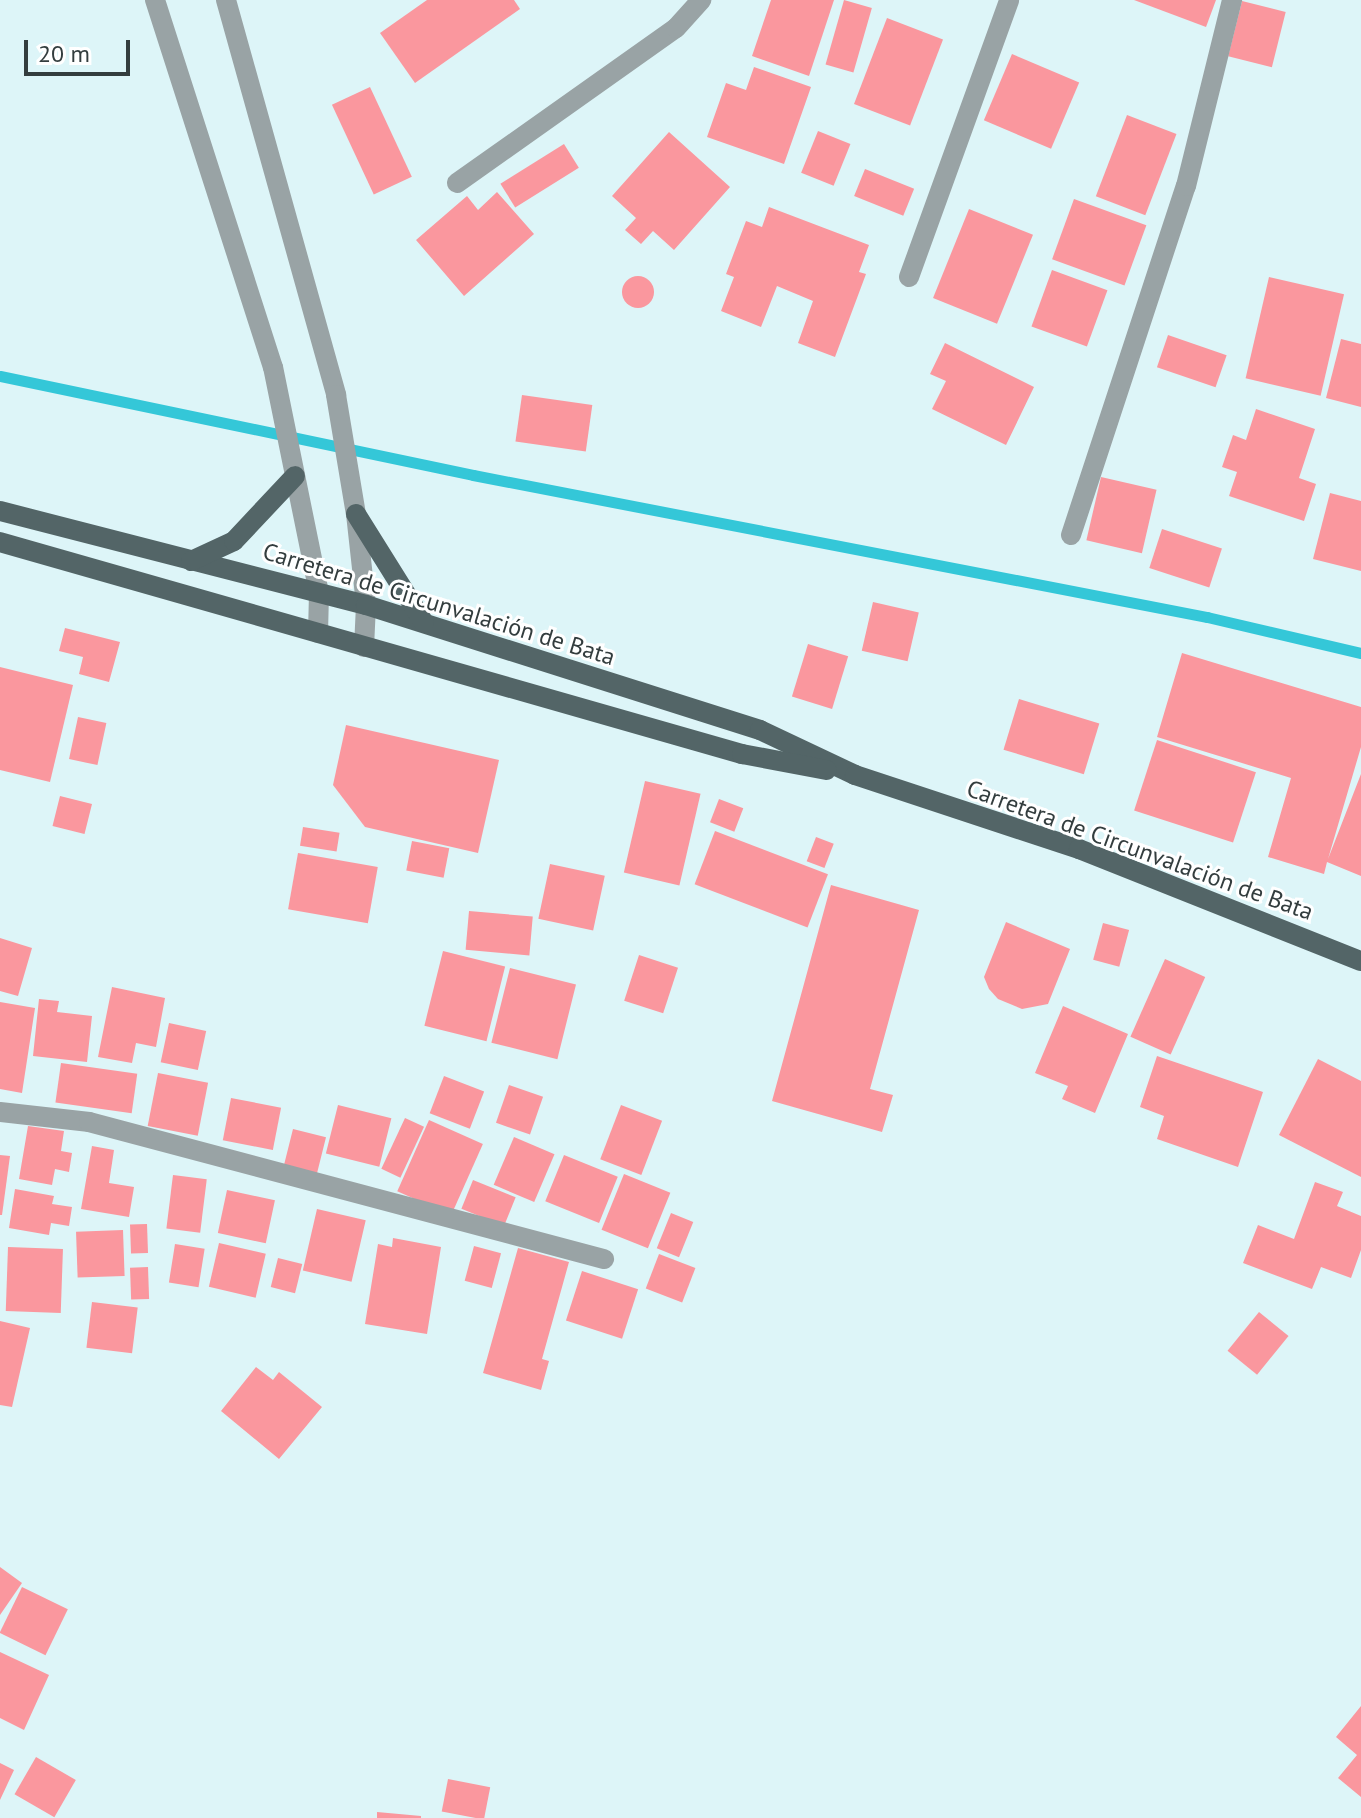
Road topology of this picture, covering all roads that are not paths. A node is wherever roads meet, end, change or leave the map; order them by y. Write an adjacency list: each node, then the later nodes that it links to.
1 (155, 0): 8 (street)
2 (226, 0): 9 (street)
3 (701, 0): 6 (street)
4 (1009, 0): 7 (street)
5 (1232, 0): 11 (street)
6 (457, 183)
7 (909, 277)
8 (294, 471): 13 (main road); 14 (street)
9 (355, 504): 15 (street); 16 (main road)
10 (0, 511): 13 (main road, Carretera de Circunvalación de Bata)
11 (1071, 535)
12 (0, 542): 17 (main road, Carretera de Circunvalación de Bata)
13 (191, 561): 14 (main road, Carretera de Circunvalación de Bata)
14 (319, 593): 15 (main road, Carretera de Circunvalación de Bata); 17 (street)
15 (366, 605): 16 (main road, Carretera de Circunvalación de Bata); 18 (street)
16 (424, 623): 19 (main road, Carretera de Circunvalación de Bata)
17 (318, 633): 18 (main road, Carretera de Circunvalación de Bata)
18 (364, 647): 19 (main road, Carretera de Circunvalación de Bata)
19 (855, 775): 20 (main road, Carretera de Circunvalación de Bata)
20 (1361, 961)
21 (0, 1112): 22 (street)
22 (604, 1259)

